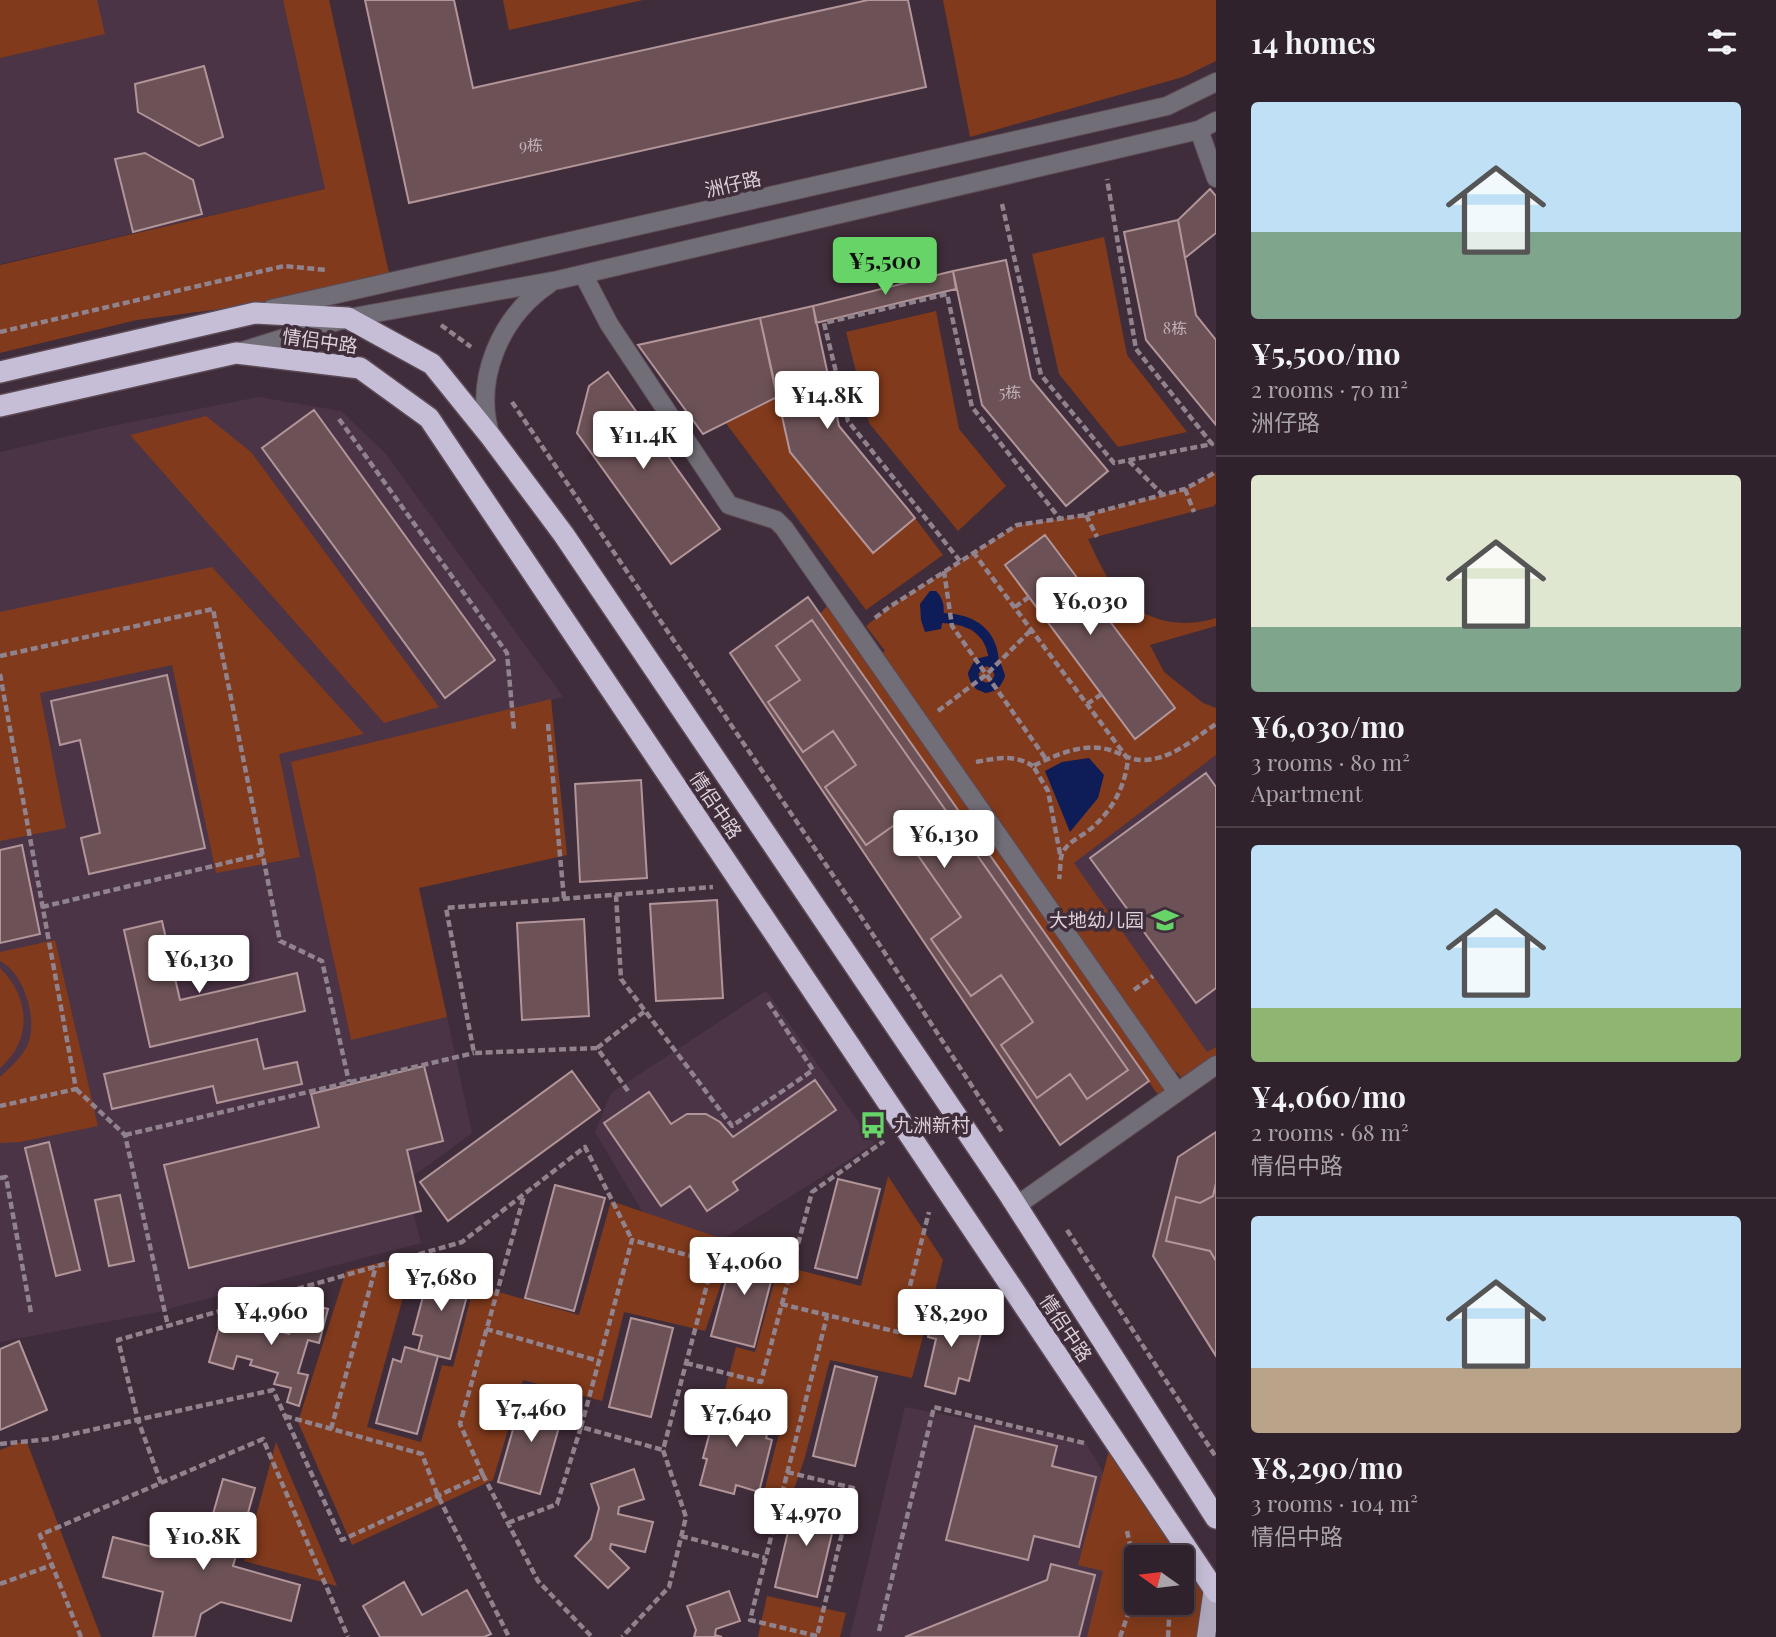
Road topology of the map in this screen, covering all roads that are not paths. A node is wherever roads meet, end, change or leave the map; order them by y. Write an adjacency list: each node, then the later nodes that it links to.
1 (1216, 82): 7 (street, 洲仔路)
2 (1216, 121): 3 (street)
3 (1208, 130): 4 (street); 5 (street)
4 (1216, 178)
5 (583, 274): 6 (street); 14 (street)
6 (558, 280): 8 (street); 12 (street)
7 (255, 313): 8 (highway, 情侣中路); 10 (highway, 情侣中路)
8 (348, 318): 9 (street); 12 (highway, 情侣中路)
9 (236, 353): 11 (highway, 情侣中路); 17 (highway, 情侣中路)
10 (0, 372)
11 (0, 407)
12 (491, 437): 15 (highway, 情侣中路)
13 (1216, 1065): 14 (street)
14 (1177, 1092): 15 (street)
15 (1016, 1206): 16 (highway, 情侣中路)
16 (1216, 1518)
17 (1215, 1590): 18 (main road)
18 (1206, 1637)

